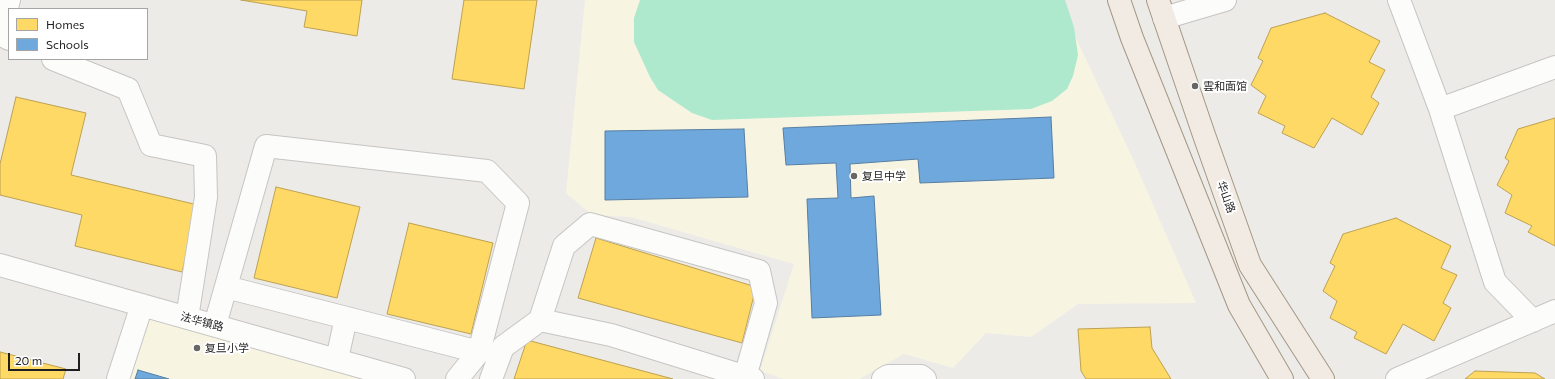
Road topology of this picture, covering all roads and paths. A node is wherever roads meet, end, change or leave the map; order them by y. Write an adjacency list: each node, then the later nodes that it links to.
1 (9, 0): 6 (street)
2 (1119, 0): 28 (main road)
3 (1225, 0): 5 (street)
4 (1399, 0): 9 (street)
5 (1161, 9): 29 (main road, 华山路)
6 (0, 34)
7 (56, 60): 14 (street)
8 (1555, 67): 9 (street)
9 (1440, 109): 17 (street)
10 (0, 265): 12 (street, 法华镇路)
11 (226, 287): 15 (street); 18 (street); 19 (street)
12 (142, 305): 14 (street, 法华镇路); 22 (street)
13 (1555, 311): 17 (street)
14 (187, 318): 18 (street, 法华镇路)
15 (346, 318): 19 (street); 20 (street)
16 (540, 320): 21 (street); 21 (street); 25 (street)
17 (1533, 321): 30 (street)
18 (214, 325): 20 (street, 法华镇路)
19 (479, 352): 24 (street)
20 (337, 360): 23 (street, 法华镇路)
21 (749, 378)
22 (118, 379)
23 (404, 379)
24 (456, 379)
25 (491, 379)
26 (883, 379): 27 (street)
27 (925, 379)
28 (1282, 379)
29 (1323, 379)
30 (1397, 379)

